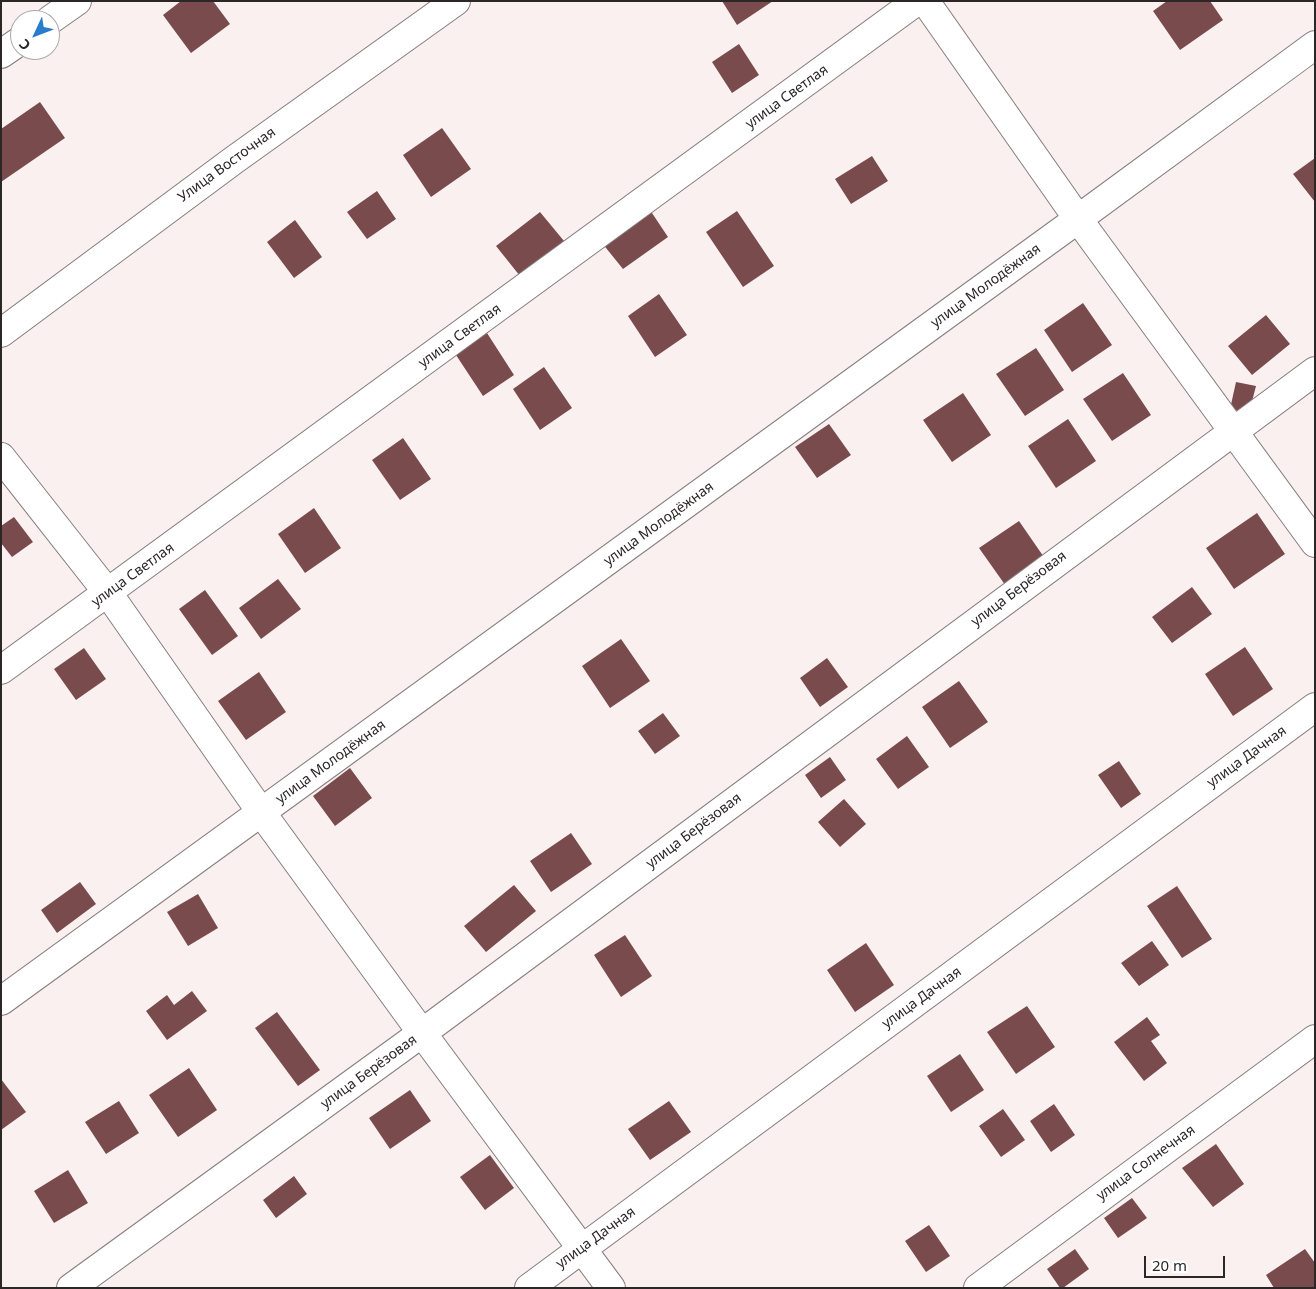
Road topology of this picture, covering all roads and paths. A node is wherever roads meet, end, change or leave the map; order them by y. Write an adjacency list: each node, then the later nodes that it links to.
1 (77, 1): 5 (street)
2 (456, 1): 8 (street, Улица Восточная)
3 (918, 1): 13 (street, улица Светлая)
4 (925, 1): 7 (street)
5 (60, 13)
6 (1315, 45): 7 (street, улица Молодёжная)
7 (1078, 220): 10 (street); 16 (street, улица Молодёжная)
8 (1, 333)
9 (1315, 371): 10 (street, улица Берёзовая)
10 (1232, 432): 12 (street); 18 (street, улица Берёзовая)
11 (1, 457): 13 (street)
12 (1315, 543)
13 (108, 593): 14 (street, улица Светлая); 16 (street)
14 (1, 670)
15 (1315, 707): 20 (street, улица Дачная)
16 (261, 812): 17 (street, улица Молодёжная); 18 (street)
17 (1, 1001)
18 (422, 1033): 20 (street); 21 (street, улица Берёзовая)
19 (1315, 1039): 24 (street, улица Солнечная)
20 (582, 1249): 22 (street, улица Дачная); 23 (street)
21 (72, 1288)
22 (528, 1288)
23 (611, 1288)
24 (978, 1288)

